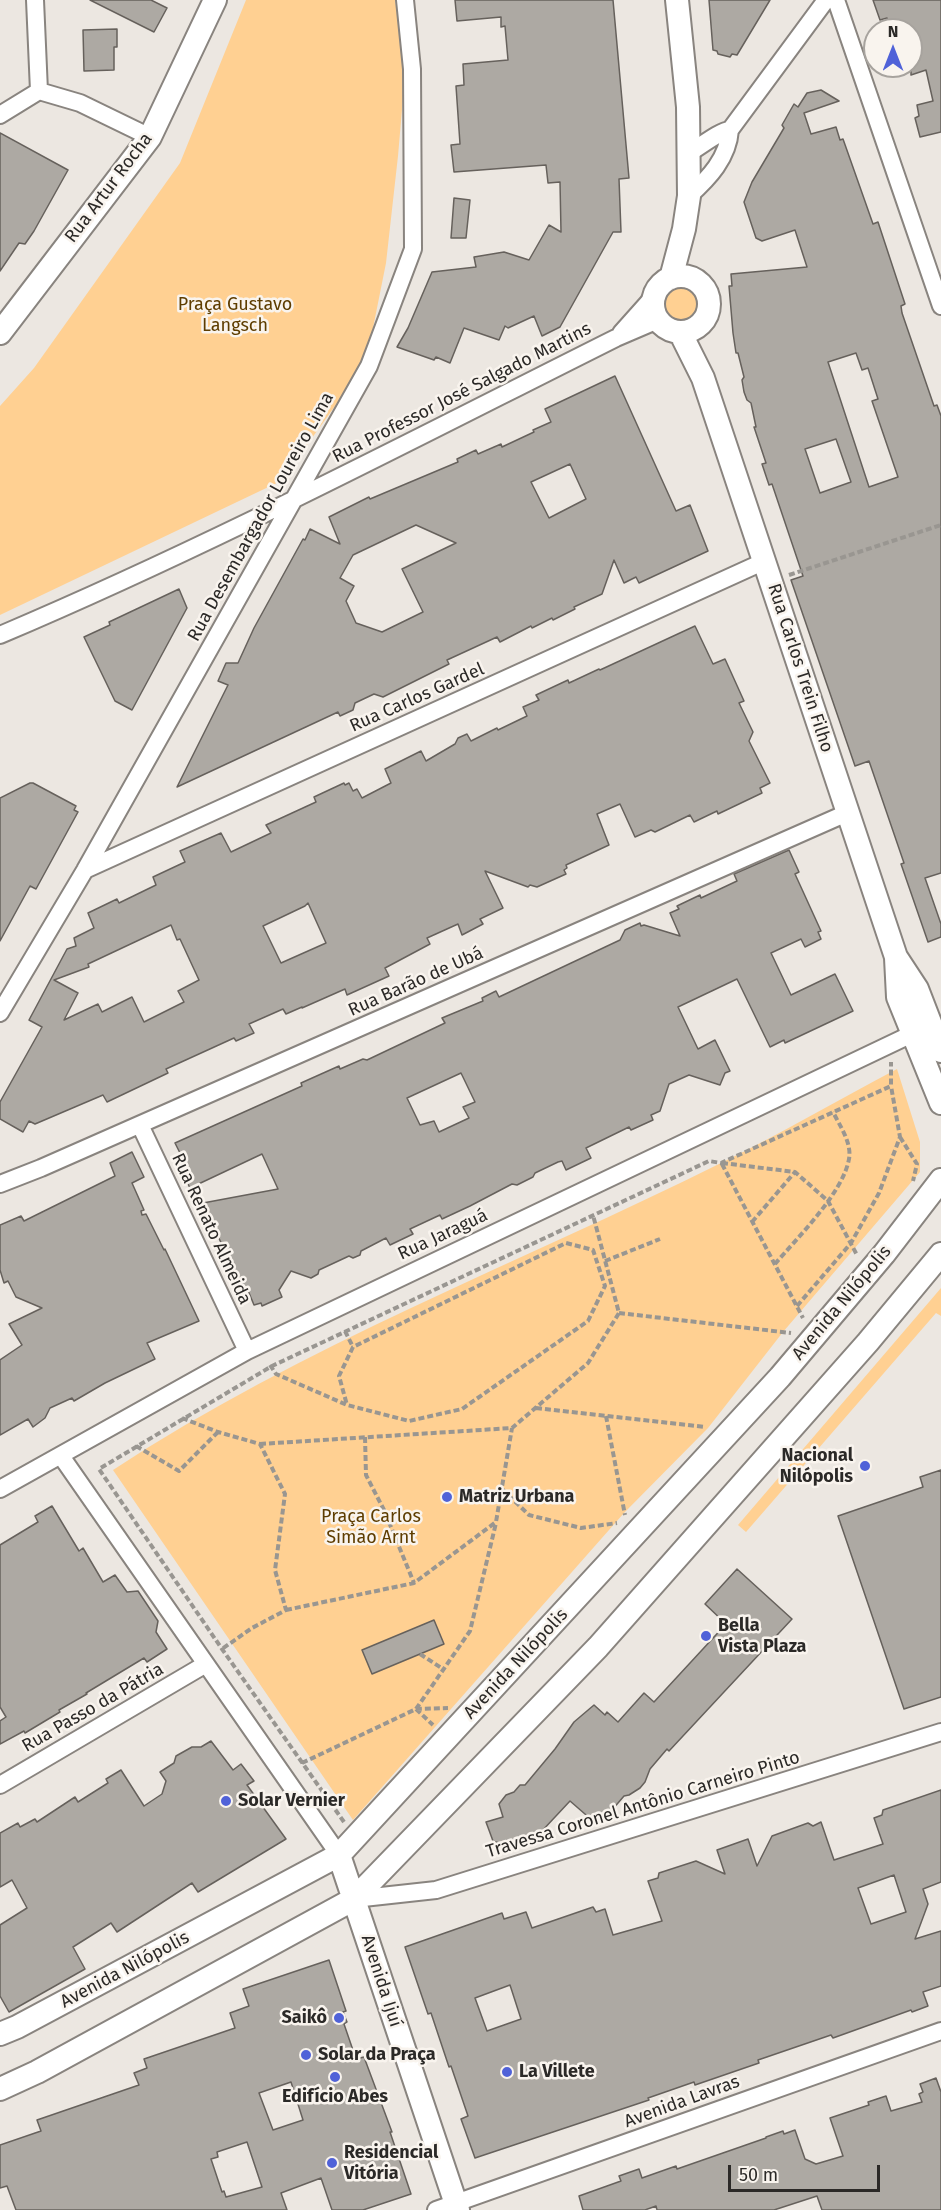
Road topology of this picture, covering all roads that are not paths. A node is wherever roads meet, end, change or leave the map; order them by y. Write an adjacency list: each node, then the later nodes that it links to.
1 (35, 0): 7 (street)
2 (215, 0): 10 (main road, Rua Artur Rocha)
3 (405, 0): 24 (street, Rua Desembargador Loureiro Lima)
4 (677, 0): 11 (main road)
5 (825, 0): 9 (street)
6 (836, 0): 17 (street)
7 (39, 91): 8 (street); 10 (street)
8 (0, 115)
9 (730, 130): 11 (street); 12 (street)
10 (150, 137): 21 (main road, Rua Artur Rocha)
11 (688, 153): 12 (main road)
12 (689, 196): 13 (main road)
13 (684, 229): 14 (main road); 15 (main road)
14 (671, 278): 15 (main road); 16 (main road)
15 (695, 279): 19 (main road)
16 (654, 296): 18 (main road); 22 (street, Rua Professor José Salgado Martins)
17 (941, 306)
18 (658, 320): 20 (main road); 22 (street, Rua Professor José Salgado Martins)
19 (703, 322): 20 (main road); 23 (main road, Rua Carlos Trein Filho)
20 (680, 332): 23 (main road, Rua Carlos Trein Filho)
21 (0, 333)
22 (616, 338): 24 (street, Rua Professor José Salgado Martins)
23 (703, 378): 25 (main road, Rua Carlos Trein Filho)
24 (293, 500): 26 (street, Rua Professor José Salgado Martins); 28 (street, Rua Desembargador Loureiro Lima)
25 (768, 571): 27 (main road, Rua Carlos Trein Filho); 28 (street, Rua Carlos Gardel)
26 (0, 635)
27 (847, 813): 29 (main road, Rua Carlos Trein Filho); 34 (street, Rua Barão de Ubá)
28 (85, 870): 30 (street, Rua Desembargador Loureiro Lima)
29 (896, 957): 31 (main road, Rua Carlos Trein Filho); 32 (main road, Rua Carlos Trein Filho)
30 (0, 1012)
31 (912, 1034): 33 (main road, Rua Carlos Trein Filho); 40 (street, Rua Jaraguá)
32 (941, 1051)
33 (941, 1103)
34 (140, 1125): 36 (street, Rua Barão de Ubá); 40 (street, Rua Renato Almeida)
35 (941, 1180): 38 (main road, Avenida Nilópolis)
36 (0, 1184)
37 (941, 1205): 38 (main road)
38 (917, 1212): 46 (main road, Avenida Nilópolis)
39 (941, 1254): 47 (main road)
40 (247, 1350): 41 (street, Rua Jaraguá)
41 (61, 1456): 42 (street, Rua Jaraguá); 43 (street)
42 (0, 1489)
43 (206, 1664): 45 (street, Rua Passo da Pátria); 46 (street)
44 (941, 1732): 47 (street, Travessa Coronel Antônio Carneiro Pinto)
45 (0, 1785)
46 (339, 1856): 47 (main road, Avenida Ijuí); 49 (main road, Avenida Nilópolis)
47 (354, 1899): 50 (main road); 51 (main road, Avenida Ijuí)
48 (941, 2031): 51 (street, Avenida Lavras)
49 (0, 2034)
50 (0, 2090)
51 (450, 2208)

